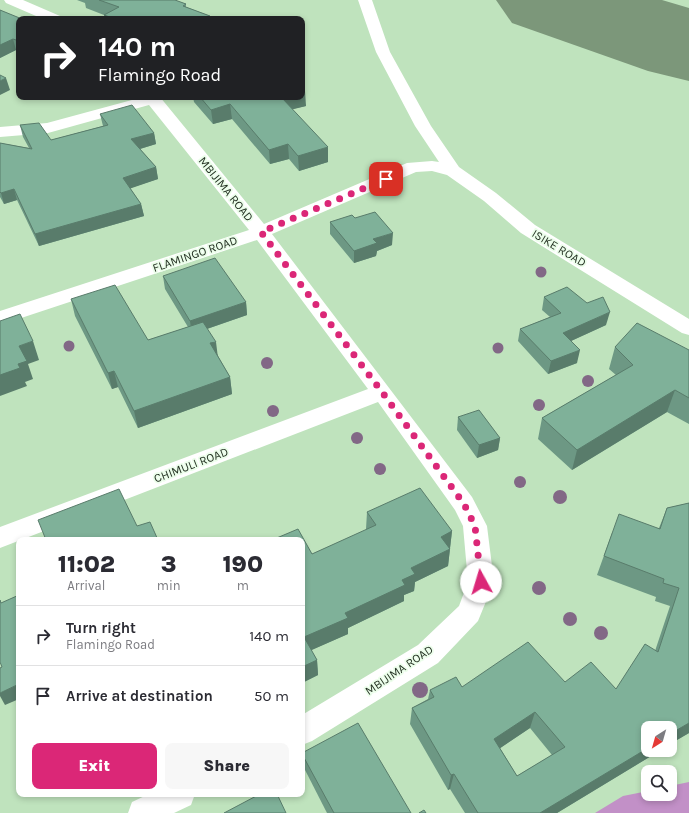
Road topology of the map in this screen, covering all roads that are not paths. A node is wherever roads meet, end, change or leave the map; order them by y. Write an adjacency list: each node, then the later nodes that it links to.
1 (11, 0): 3 (street)
2 (365, 0): 8 (street)
3 (48, 16)
4 (145, 100): 6 (street, MBIJIMA ROAD)
5 (154, 100): 9 (street, MBIJIMA ROAD)
6 (0, 132)
7 (432, 166): 8 (street, ISIKE ROAD); 9 (street, FLAMINGO ROAD)
8 (453, 171): 11 (street, ISIKE ROAD)
9 (261, 232): 10 (street, FLAMINGO ROAD); 12 (street, MBIJIMA ROAD)
10 (0, 318)
11 (689, 328)
12 (382, 392): 13 (street, CHIMULI ROAD); 14 (street, MBIJIMA ROAD)
13 (0, 538)
14 (305, 729)
15 (174, 797): 16 (street)
16 (143, 813)

